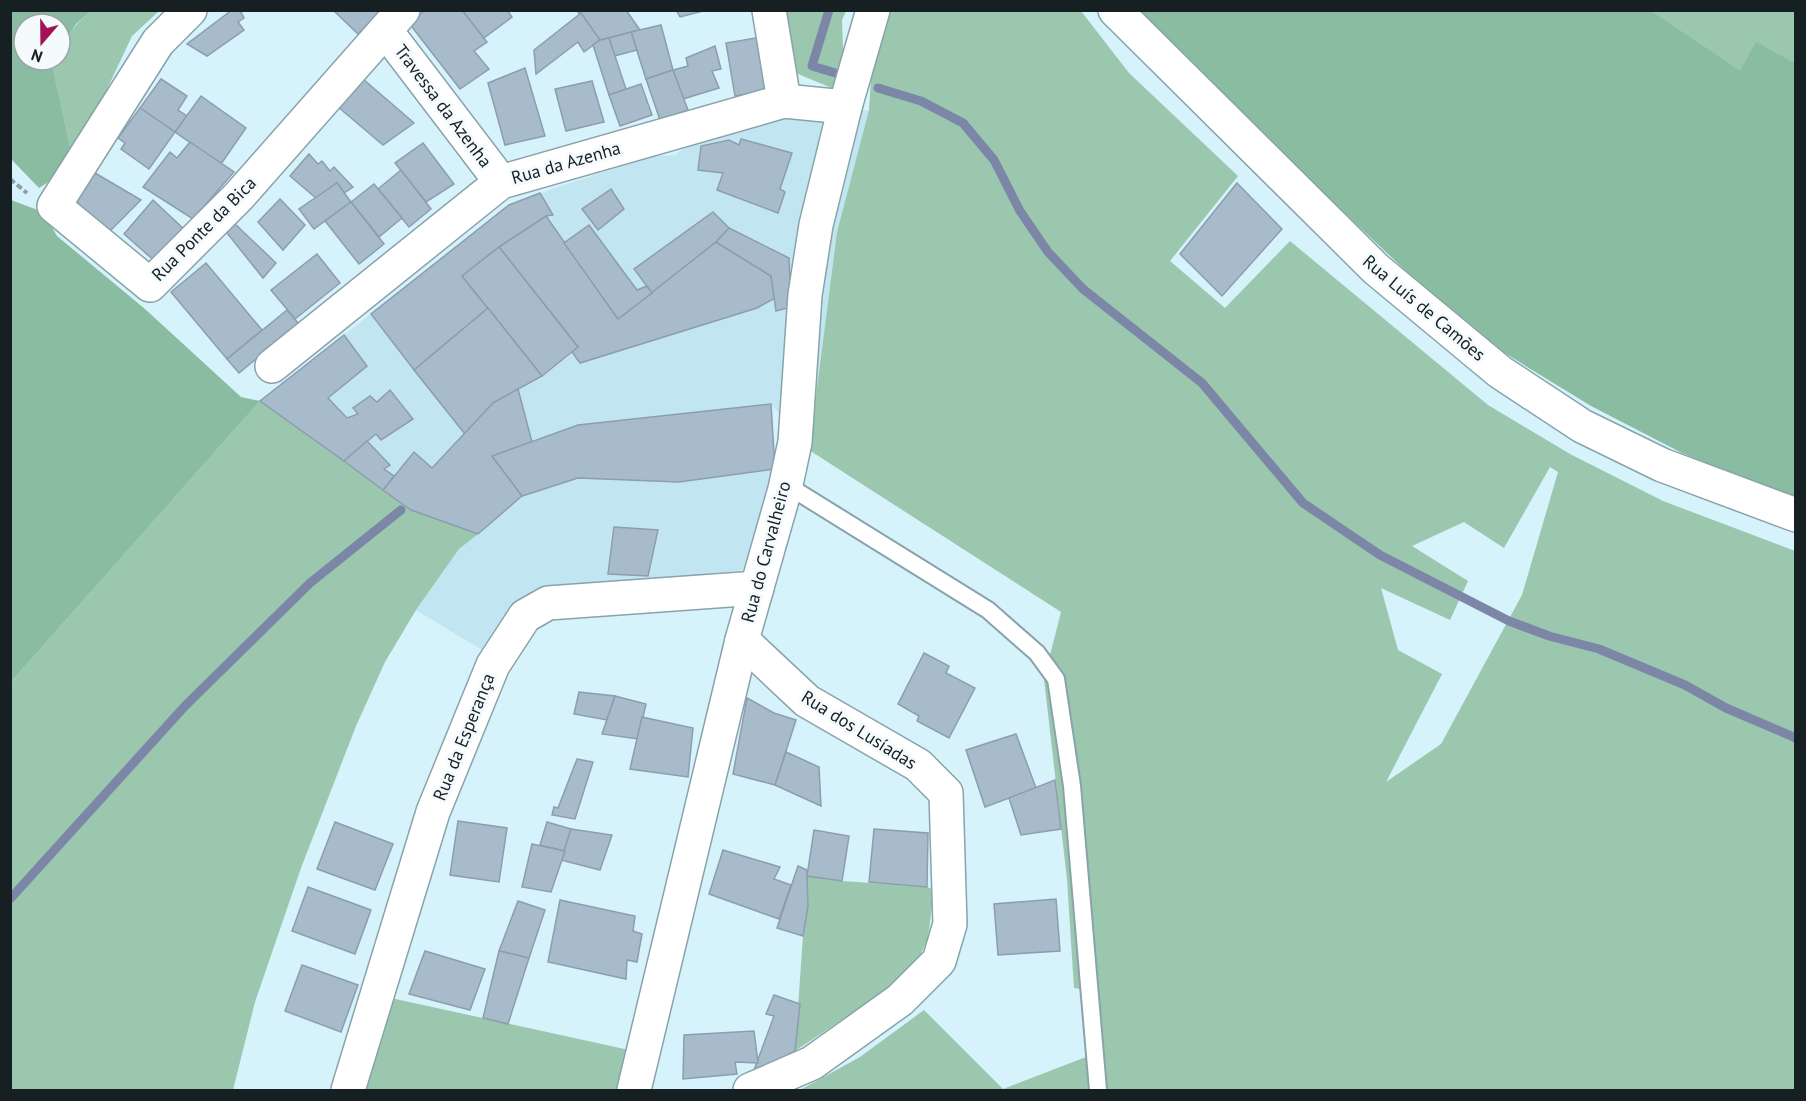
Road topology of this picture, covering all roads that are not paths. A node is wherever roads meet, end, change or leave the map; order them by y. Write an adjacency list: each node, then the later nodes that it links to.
1 (190, 10): 5 (street, Rua Ponte da Bica)
2 (769, 10): 6 (street)
3 (873, 10): 7 (street, Rua do Carvalheiro)
4 (1115, 10): 11 (street, Rua Luís de Camões)
5 (394, 21): 8 (street, Travessa da Azenha)
6 (784, 101): 7 (street, Rua da Azenha); 8 (street, Rua da Azenha)
7 (845, 107): 10 (street, Rua do Carvalheiro)
8 (501, 182): 9 (street, Rua da Azenha)
9 (272, 366)
10 (785, 484): 12 (street, Rua do Carvalheiro); 17 (lane)
11 (1796, 515)
12 (757, 588): 13 (street, Rua do Carvalheiro); 14 (street, Rua da Esperança)
13 (742, 640): 15 (street, Rua do Carvalheiro); 16 (street, Rua dos Lusíadas)
14 (348, 1090)
15 (634, 1090)
16 (750, 1090)
17 (1098, 1090)

